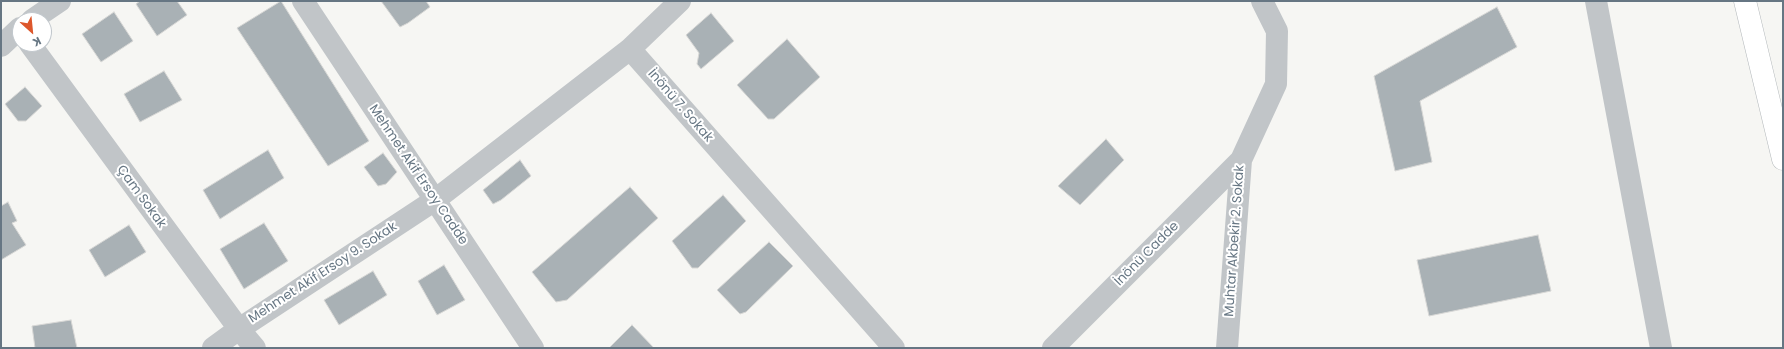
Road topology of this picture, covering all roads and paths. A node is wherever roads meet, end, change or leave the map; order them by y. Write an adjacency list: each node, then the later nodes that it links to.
1 (60, 1): 7 (street)
2 (303, 1): 14 (street, Mehmet Akif Ersoy Cadde)
3 (680, 1): 10 (street)
4 (1262, 1): 13 (street, Muhtar Akbekir 2. Sokak)
5 (1596, 1): 22 (street)
6 (1745, 1): 12 (main road)
7 (46, 12)
8 (12, 38): 9 (street)
9 (1, 46)
10 (630, 49): 14 (street); 19 (street, İnönü 7. Sokak)
11 (40, 52): 15 (street, Çam Sokak)
12 (1783, 159)
13 (1241, 160): 20 (street, İnönü Cadde); 21 (street, Muhtar Akbekir 2. Sokak)
14 (435, 200): 15 (street, Mehmet Akif Ersoy 9. Sokak); 18 (street, Mehmet Akif Ersoy Cadde)
15 (239, 329): 16 (street, Mehmet Akif Ersoy 9. Sokak); 17 (street, Çam Sokak)
16 (213, 348)
17 (255, 348)
18 (532, 348)
19 (894, 348)
20 (1053, 348)
21 (1227, 348)
22 (1661, 348)

